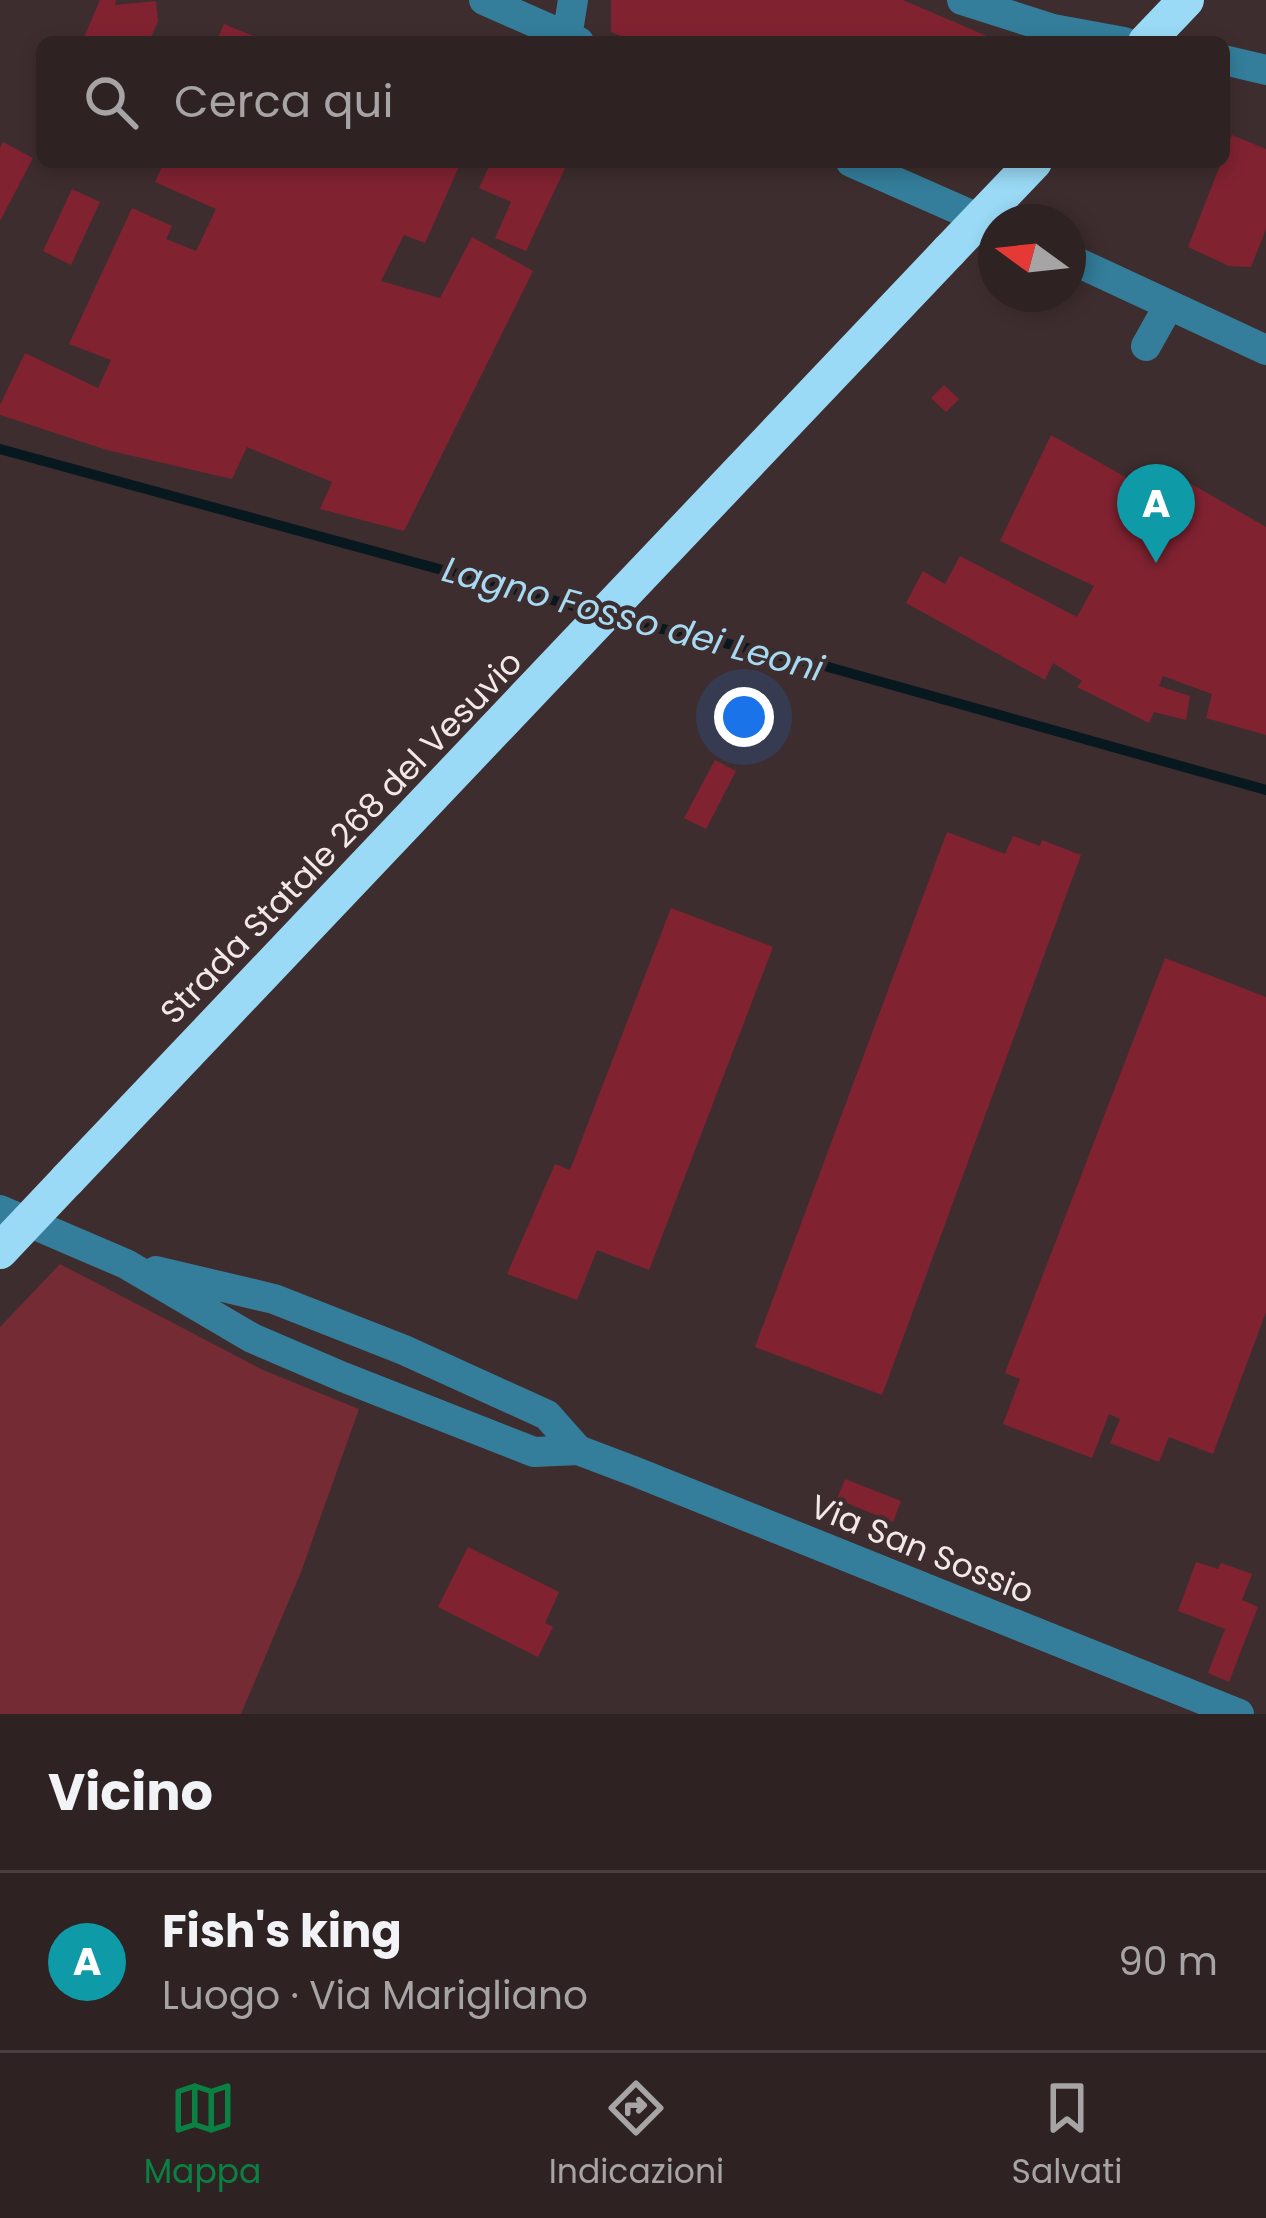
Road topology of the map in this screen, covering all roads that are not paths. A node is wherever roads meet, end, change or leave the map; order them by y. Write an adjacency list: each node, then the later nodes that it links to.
1 (484, 0): 5 (street)
2 (572, 0): 6 (street)
3 (962, 0): 7 (street)
4 (1182, 4): 8 (highway)
5 (566, 36)
6 (573, 36)
7 (1091, 36)
8 (1152, 36)
9 (1230, 61): 10 (street)
10 (1263, 66)
11 (865, 168): 13 (street)
12 (1028, 168): 19 (highway, Strada Statale 268 del Vesuvio, bridge)
13 (978, 218)
14 (1086, 266): 15 (street)
15 (1168, 305): 16 (street); 17 (street)
16 (1146, 346)
17 (1266, 350)
18 (0, 1210): 20 (street, Via San Sossio)
19 (0, 1251)
20 (126, 1264): 21 (street, Via San Sossio); 21 (street, Via San Sossio)
21 (578, 1450): 22 (street, Via San Sossio)
22 (1239, 1714)

